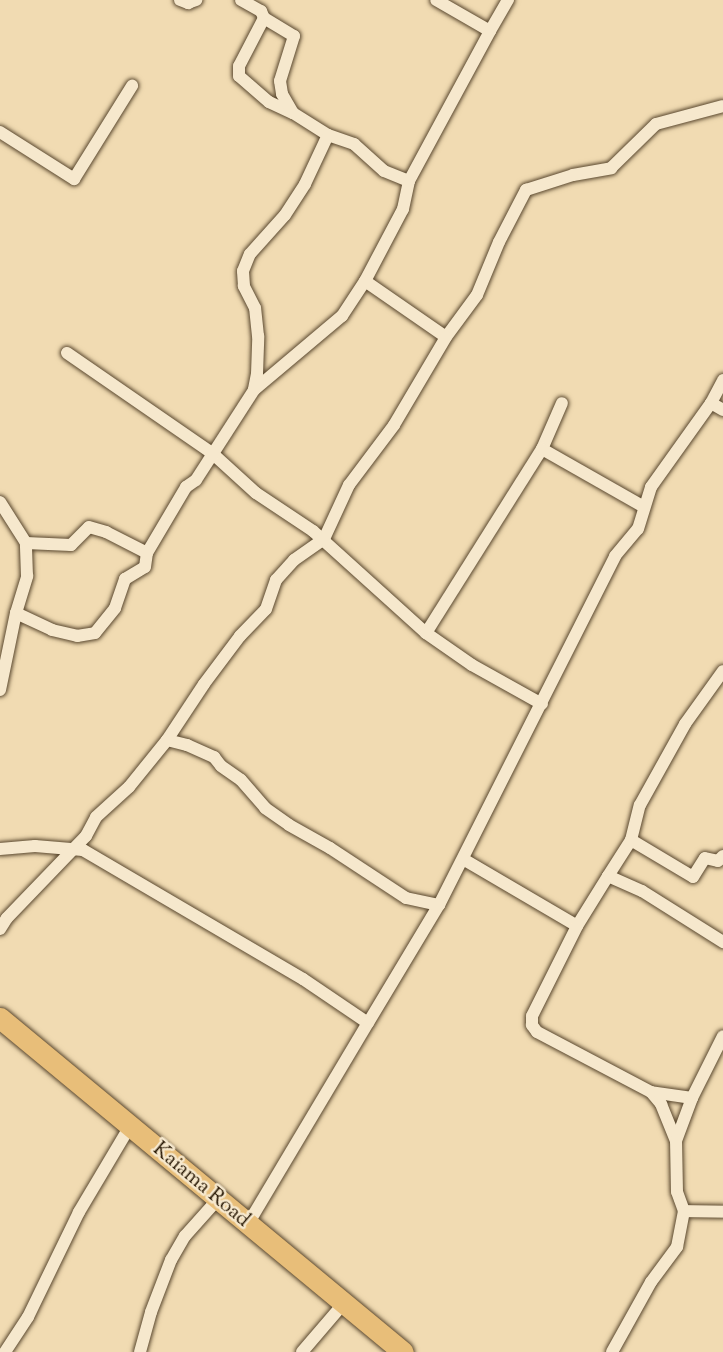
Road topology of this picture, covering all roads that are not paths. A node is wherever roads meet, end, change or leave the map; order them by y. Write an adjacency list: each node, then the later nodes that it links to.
1 (180, 0): 2 (street)
2 (196, 0)
3 (242, 0): 6 (street)
4 (436, 0): 7 (street)
5 (508, 0): 7 (street)
6 (264, 18): 10 (street); 10 (street)
7 (490, 31): 13 (street)
8 (132, 86): 11 (street)
9 (723, 106): 15 (street)
10 (293, 113): 12 (street)
11 (0, 132)
12 (328, 135): 13 (street); 18 (street)
13 (409, 181): 14 (street)
14 (365, 281): 15 (street); 18 (street)
15 (446, 337): 26 (street)
16 (67, 353): 23 (street)
17 (723, 380): 20 (street)
18 (254, 390): 23 (street)
19 (562, 403): 22 (street)
20 (711, 403): 21 (street); 25 (street)
21 (723, 410)
22 (542, 449): 25 (street); 30 (street)
23 (212, 453): 26 (street); 28 (street)
24 (0, 502): 27 (street)
25 (644, 507): 33 (street)
26 (324, 539): 30 (street); 34 (street)
27 (26, 543): 28 (street); 29 (street)
28 (147, 553): 29 (street)
29 (16, 613): 32 (street)
30 (426, 633): 33 (street)
31 (723, 671): 35 (street)
32 (0, 688)
33 (542, 704): 39 (street)
34 (167, 740): 36 (street); 41 (street)
35 (631, 840): 38 (street); 40 (street)
36 (73, 848): 37 (street); 43 (street); 46 (street)
37 (0, 849)
38 (723, 856)
39 (463, 859): 41 (street); 42 (street)
40 (608, 876): 42 (street); 44 (street)
41 (439, 905): 46 (street)
42 (577, 926): 48 (street)
43 (0, 930)
44 (723, 942)
45 (0, 1018): 50 (highway, Kaiama Road)
46 (368, 1023): 55 (street)
47 (723, 1036): 49 (street)
48 (651, 1092): 49 (street); 51 (street)
49 (692, 1098): 51 (street)
50 (130, 1126): 52 (highway, Kaiama Road); 57 (street)
51 (676, 1140): 53 (street)
52 (218, 1199): 55 (highway, Kaiama Road); 58 (street)
53 (684, 1211): 54 (street); 61 (street)
54 (723, 1212)
55 (248, 1224): 56 (highway, Kaiama Road)
56 (344, 1303): 59 (street); 60 (highway, Kaiama Road)
57 (5, 1352)
58 (140, 1352)
59 (302, 1352)
60 (403, 1352)
61 (612, 1352)

